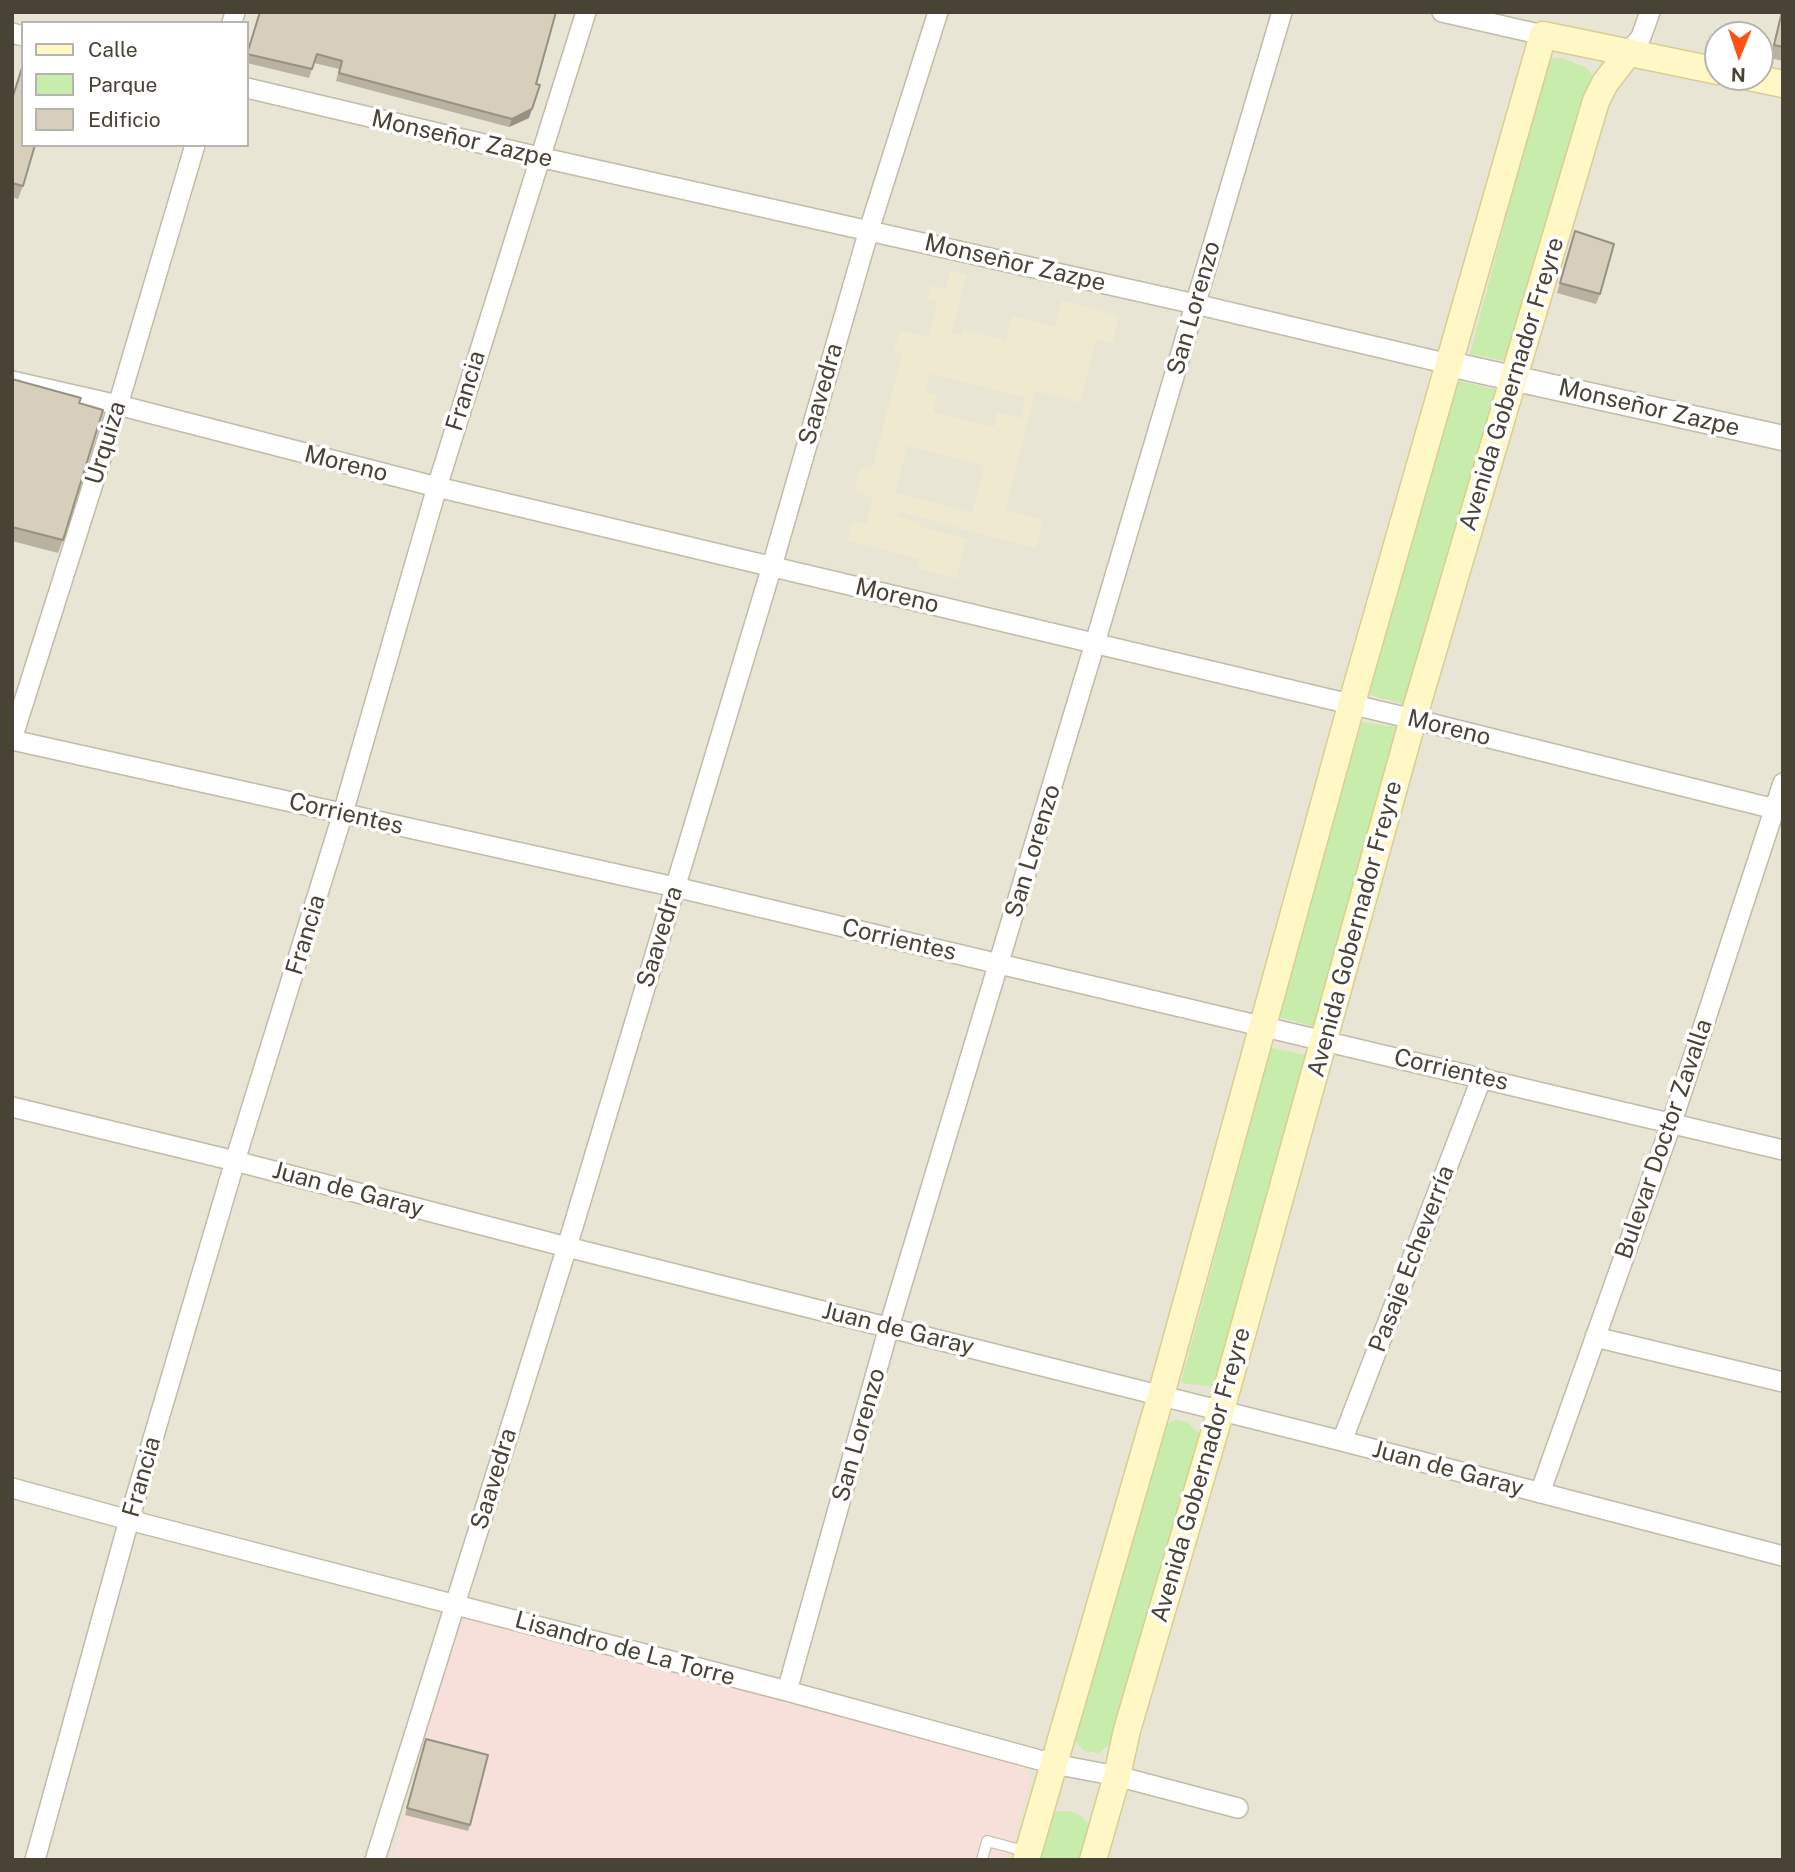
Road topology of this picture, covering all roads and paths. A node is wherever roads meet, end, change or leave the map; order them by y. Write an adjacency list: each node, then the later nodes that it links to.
1 (586, 12): 11 (street, Francia)
2 (938, 12): 12 (street, Saavedra)
3 (1282, 12): 13 (street, San Lorenzo)
4 (1442, 12): 6 (street)
5 (1650, 12): 7 (street, Avenida Gobernador Freyre)
6 (1544, 36): 7 (main road); 14 (main road)
7 (1629, 52): 8 (main road); 15 (main road, Avenida Gobernador Freyre)
8 (1704, 68)
9 (248, 88): 11 (street, Monseñor Zazpe)
10 (194, 147): 17 (street, Urquiza)
11 (539, 157): 12 (street, Monseñor Zazpe); 19 (street, Francia)
12 (869, 230): 13 (street, Monseñor Zazpe); 20 (street, Saavedra)
13 (1195, 304): 14 (street, Monseñor Zazpe); 21 (street, San Lorenzo)
14 (1448, 364): 15 (street, Monseñor Zazpe); 22 (main road)
15 (1514, 377): 18 (street, Monseñor Zazpe); 23 (main road, Avenida Gobernador Freyre)
16 (12, 381): 17 (street, Moreno)
17 (118, 405): 19 (street, Moreno); 24 (street, Urquiza)
18 (1783, 438)
19 (437, 487): 20 (street, Moreno); 27 (street, Francia)
20 (772, 566): 21 (street, Moreno); 28 (street, Saavedra)
21 (1095, 643): 22 (street, Moreno); 29 (street, San Lorenzo)
22 (1352, 706): 23 (street, Moreno); 30 (main road)
23 (1413, 719): 26 (street, Moreno); 31 (main road, Avenida Gobernador Freyre)
24 (12, 740): 27 (street, Corrientes)
25 (1783, 783): 26 (street, Bulevar Doctor Zavalla)
26 (1779, 810): 34 (street, Bulevar Doctor Zavalla)
27 (343, 813): 28 (street, Corrientes); 36 (street, Francia)
28 (675, 887): 29 (street, Corrientes); 37 (street, Saavedra)
29 (999, 964): 30 (street, Corrientes); 38 (street, San Lorenzo)
30 (1262, 1027): 31 (street, Corrientes); 41 (main road)
31 (1325, 1041): 32 (street, Corrientes); 42 (main road, Avenida Gobernador Freyre)
32 (1482, 1077): 34 (street, Corrientes); 43 (street, Pasaje Echeverría)
33 (12, 1107): 36 (street, Juan de Garay)
34 (1672, 1122): 35 (street, Corrientes); 39 (street, Bulevar Doctor Zavalla)
35 (1783, 1150)
36 (236, 1161): 37 (street, Juan de Garay); 46 (street, Francia)
37 (567, 1247): 38 (street, Juan de Garay); 48 (street, Saavedra)
38 (889, 1327): 41 (street, Juan de Garay); 49 (street, San Lorenzo)
39 (1595, 1337): 40 (street); 45 (street, Bulevar Doctor Zavalla)
40 (1783, 1382)
41 (1161, 1395): 42 (street, Juan de Garay); 50 (main road)
42 (1221, 1410): 43 (street, Juan de Garay); 51 (main road, Avenida Gobernador Freyre)
43 (1342, 1441): 45 (street, Juan de Garay)
44 (12, 1488): 46 (street, Lisandro de La Torre)
45 (1540, 1493): 47 (street, Juan de Garay)
46 (130, 1520): 48 (street, Lisandro de La Torre); 54 (street, Francia)
47 (1783, 1556)
48 (455, 1605): 49 (street, Lisandro de La Torre); 55 (street, Saavedra)
49 (787, 1691): 50 (street, Lisandro de La Torre)
50 (1054, 1764): 51 (street, Lisandro de La Torre); 53 (main road)
51 (1117, 1776): 52 (street, Lisandro de La Torre); 57 (main road, Avenida Gobernador Freyre)
52 (1238, 1808)
53 (1027, 1856): 56 (lane)
54 (35, 1860)
55 (375, 1860)
56 (982, 1860)
57 (1093, 1860)

